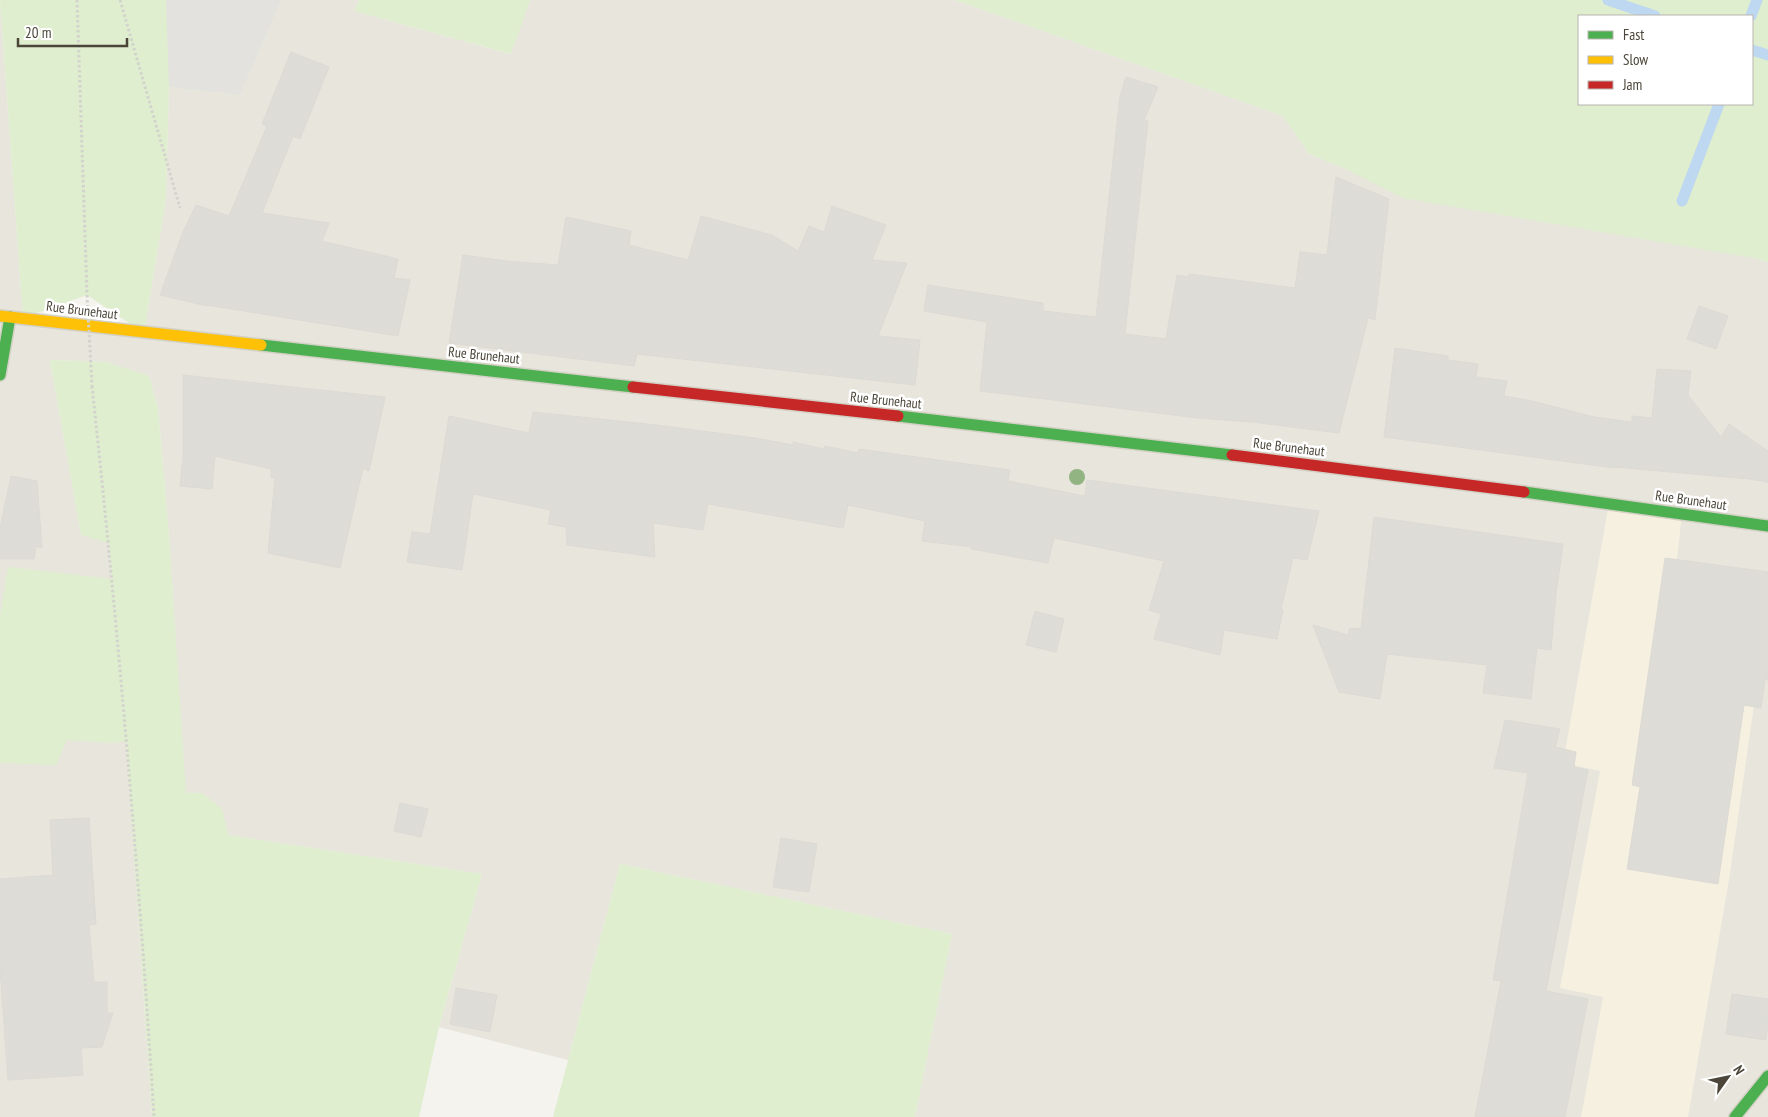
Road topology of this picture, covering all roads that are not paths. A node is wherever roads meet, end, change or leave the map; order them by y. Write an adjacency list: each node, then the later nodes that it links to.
1 (5, 317): 2 (street); 3 (street, Rue Brunehaut)
2 (0, 375)
3 (1768, 526)
4 (1768, 1076): 5 (street)
5 (1735, 1117)

